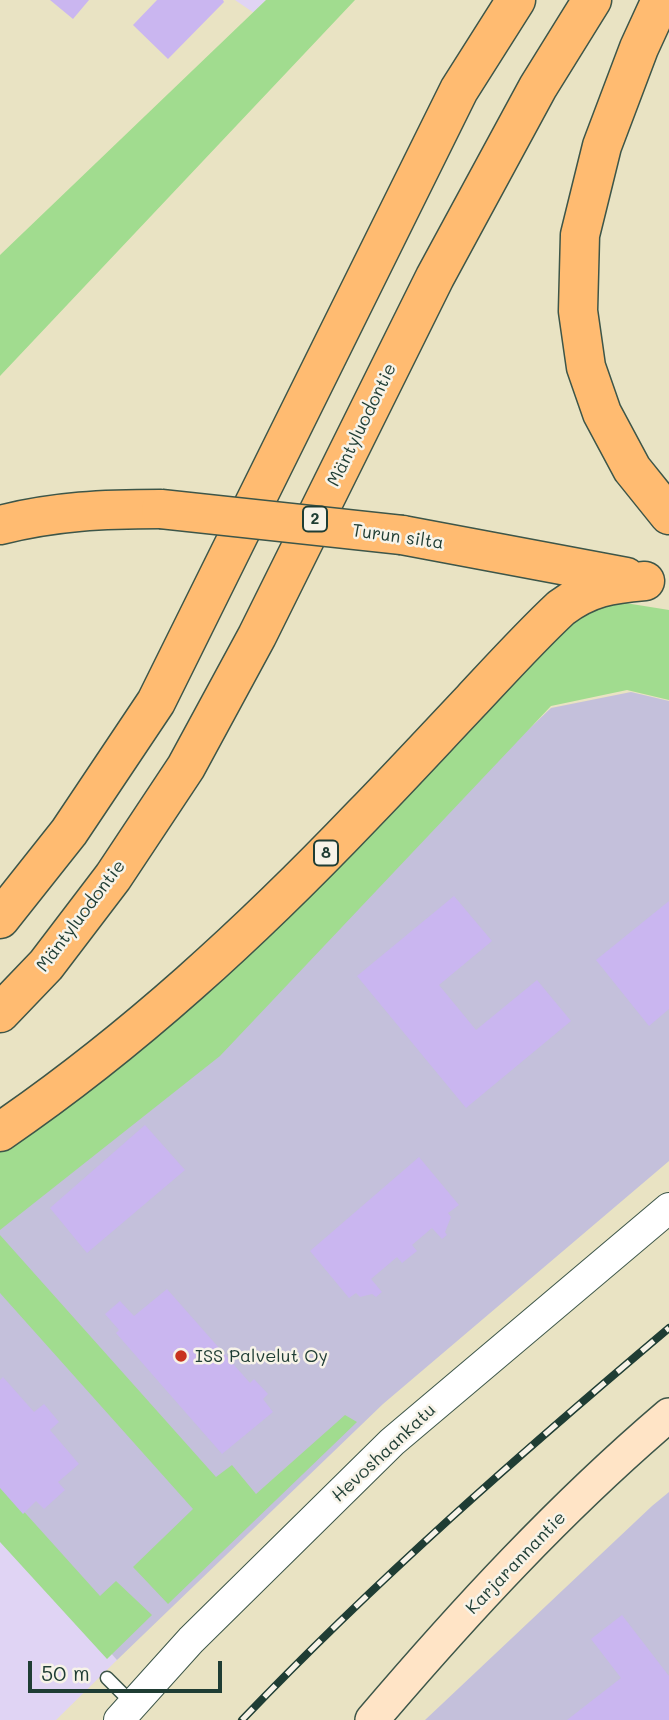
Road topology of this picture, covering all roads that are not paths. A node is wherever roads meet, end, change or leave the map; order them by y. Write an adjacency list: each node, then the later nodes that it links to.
1 (516, 0): 7 (highway)
2 (592, 0): 10 (highway, Mäntyluodontie / 2)
3 (661, 0): 4 (highway)
4 (669, 515)
5 (0, 525): 6 (highway, Turun silta / 8, bridge)
6 (657, 583): 11 (highway, 8)
7 (52, 856): 8 (highway); 9 (highway)
8 (0, 897)
9 (0, 919)
10 (0, 1013)
11 (0, 1132)
12 (669, 1208): 15 (street, Hevoshaankatu)
13 (669, 1415): 16 (main road, Karjarannantie)
14 (107, 1678): 15 (lane)
15 (126, 1712)
16 (372, 1720)

